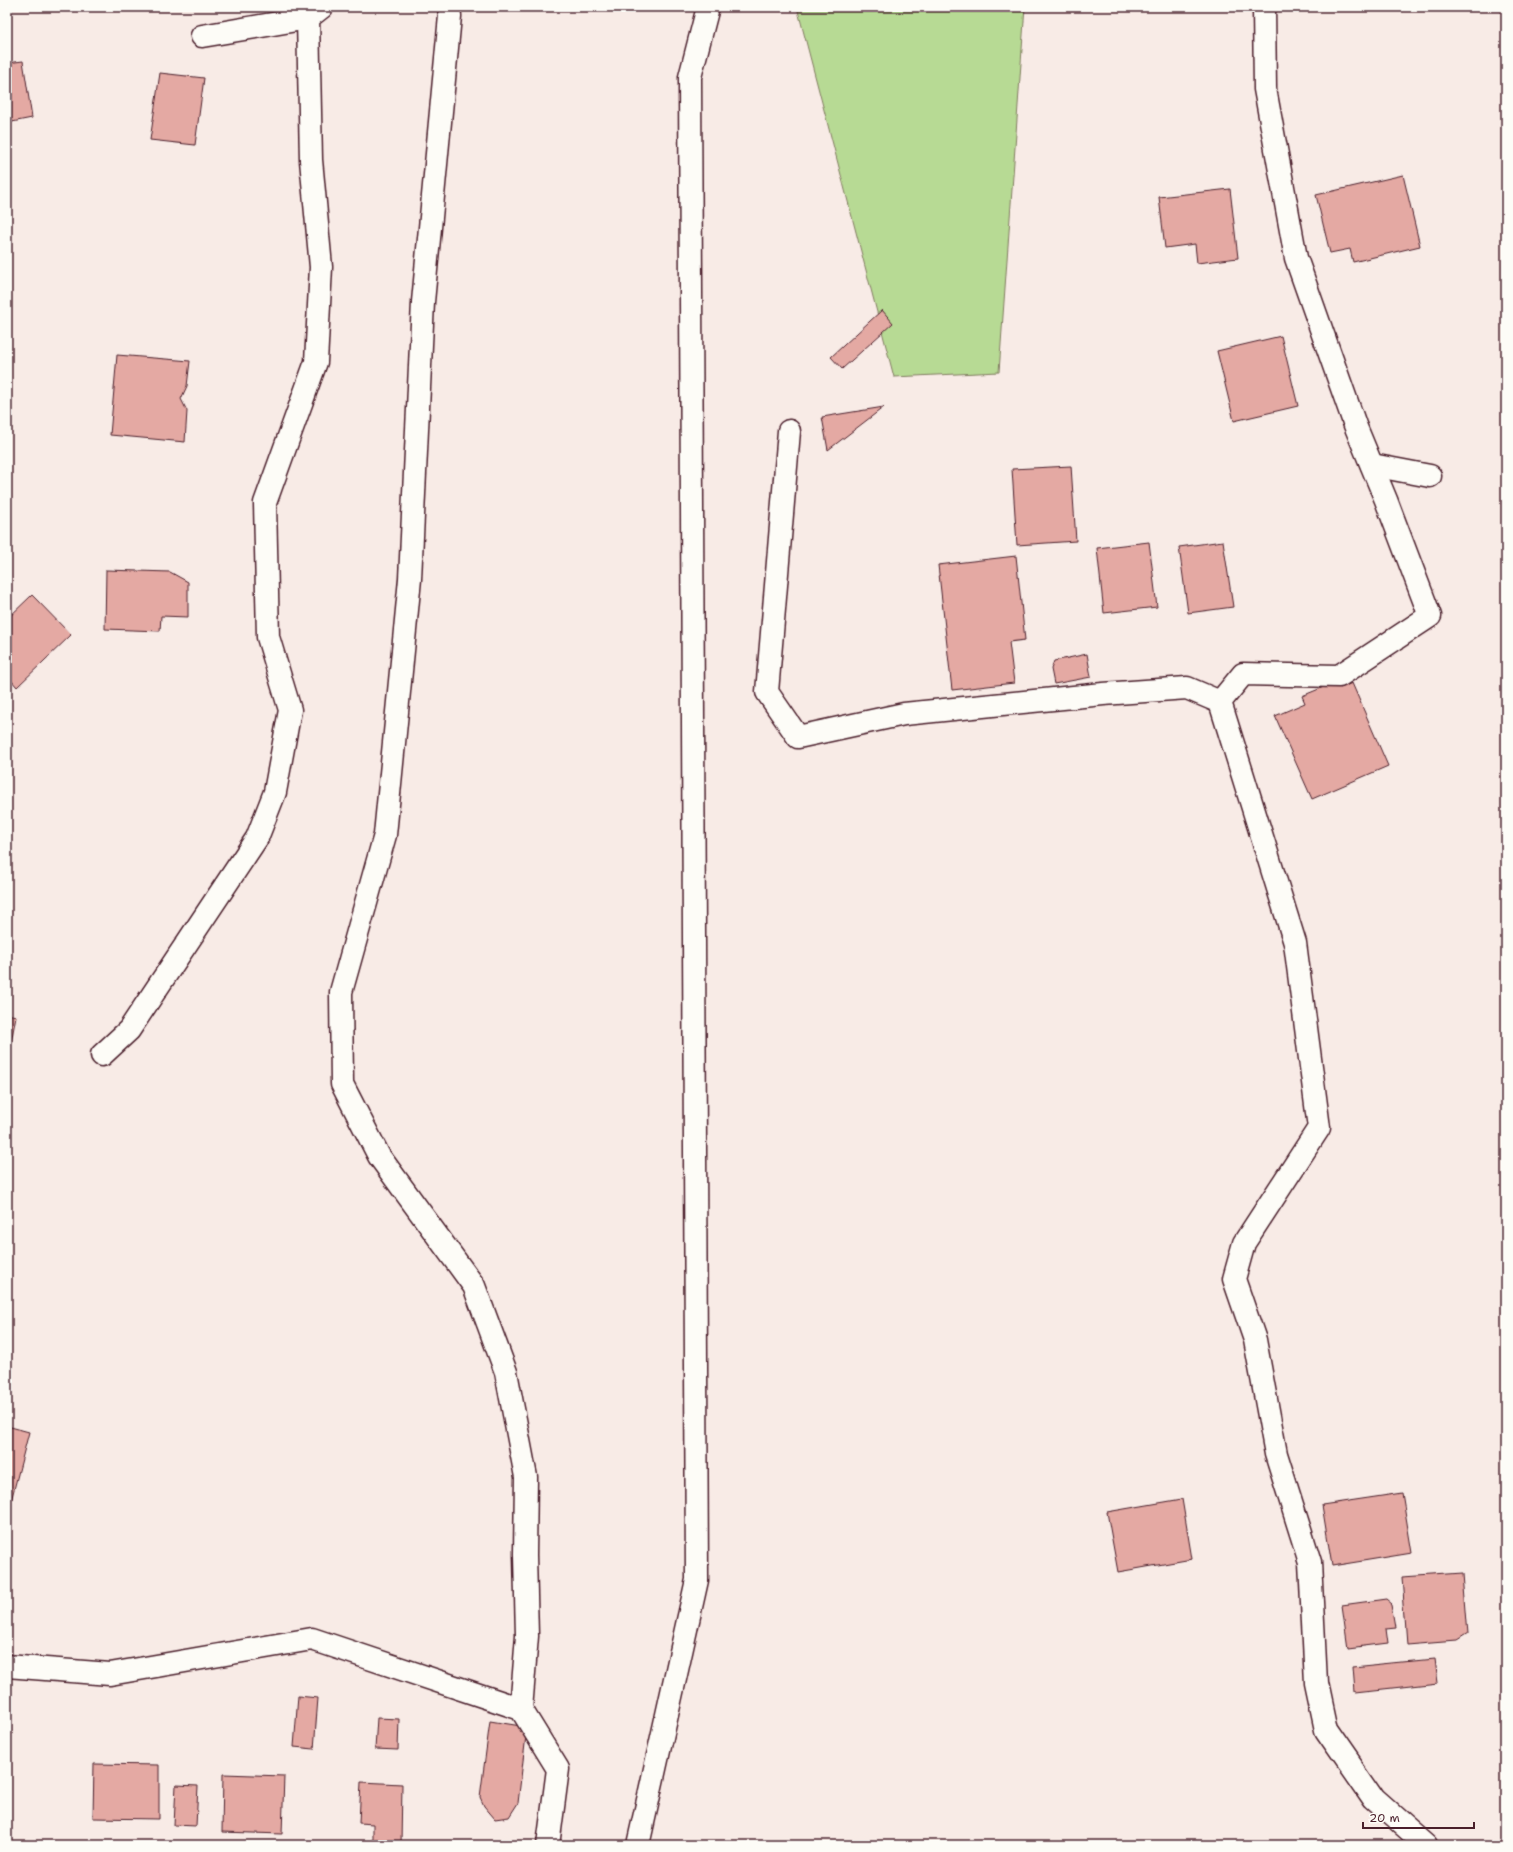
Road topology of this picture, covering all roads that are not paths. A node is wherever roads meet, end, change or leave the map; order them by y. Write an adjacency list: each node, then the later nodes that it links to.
1 (449, 7): 12 (street)
2 (708, 7): 14 (street)
3 (1264, 7): 7 (street)
4 (315, 13): 5 (street); 10 (street)
5 (202, 36)
6 (789, 431): 9 (street)
7 (1372, 465): 8 (street); 9 (street)
8 (1430, 476)
9 (1220, 702): 15 (street)
10 (102, 1055)
11 (7, 1666): 12 (street)
12 (521, 1709): 13 (street)
13 (548, 1845)
14 (638, 1845)
15 (1426, 1845)

